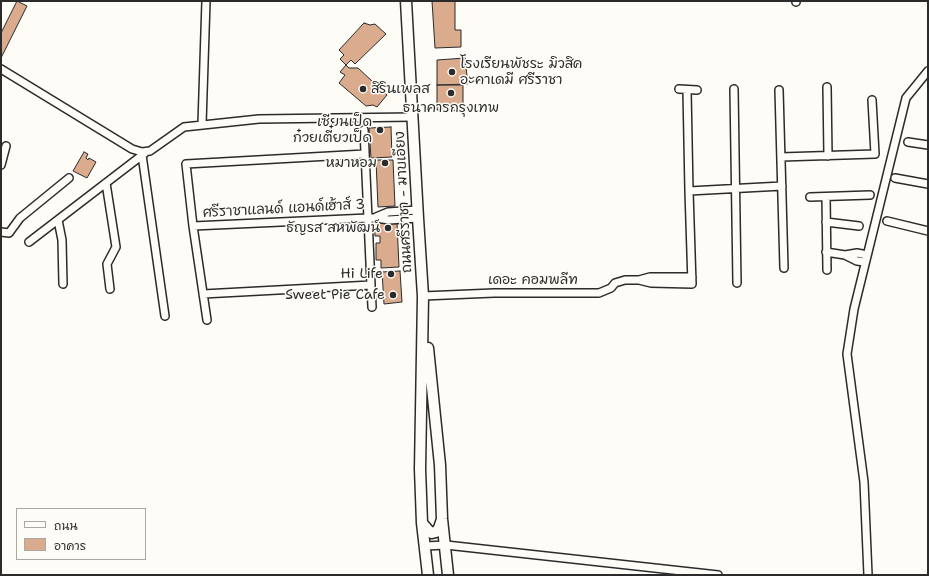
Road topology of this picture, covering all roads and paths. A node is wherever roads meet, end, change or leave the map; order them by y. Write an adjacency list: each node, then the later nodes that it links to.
1 (206, 1): 13 (street)
2 (406, 1): 12 (main road, ถนนศรีราชา - มาบเอียง)
3 (1, 69): 18 (street)
4 (928, 71): 44 (street)
5 (827, 87): 20 (street)
6 (734, 89): 28 (street)
7 (679, 90): 8 (street)
8 (687, 90): 9 (street); 29 (street)
9 (698, 90)
10 (779, 90): 21 (street)
11 (872, 100): 20 (street)
12 (413, 117): 13 (street); 33 (main road, ถนนศรีราชา - มาบเอียง)
13 (202, 124): 18 (street)
14 (364, 130): 19 (street)
15 (908, 142): 17 (street)
16 (6, 146): 22 (street)
17 (928, 146)
18 (144, 153): 25 (street); 54 (street)
19 (365, 154): 34 (street); 38 (street)
20 (828, 156): 21 (street)
21 (781, 157): 27 (street)
22 (1, 166)
23 (69, 178): 41 (street)
24 (896, 178): 26 (street)
25 (106, 183): 35 (street); 50 (street)
26 (928, 184)
27 (782, 186): 28 (street); 45 (street)
28 (735, 188): 29 (street); 47 (street)
29 (689, 191): 52 (street, เดอะ คอมพลีท)
30 (870, 195): 32 (street)
31 (810, 197): 32 (street)
32 (826, 197): 37 (street)
33 (418, 214): 34 (street, ศรีราชาแลนด์ แอนด์เฮ้าส์ 3); 52 (main road, ถนนศรีราชา - มาบเอียง)
34 (368, 218): 38 (street, ศรีราชาแลนด์ แอนด์เฮ้าส์ 3); 49 (street)
35 (58, 220): 42 (street); 48 (street)
36 (887, 221): 40 (street)
37 (826, 222): 39 (street); 43 (street)
38 (193, 226): 51 (street)
39 (860, 226)
40 (928, 231)
41 (1, 232)
42 (29, 242)
43 (826, 252): 44 (street); 46 (street)
44 (866, 258): 63 (street)
45 (784, 268)
46 (827, 270)
47 (737, 283)
48 (63, 284)
49 (371, 285): 51 (street); 53 (street)
50 (110, 289)
51 (203, 294): 55 (street)
52 (423, 301): 56 (main road, ถนนศรีราชา - มาบเอียง); 57 (main road, ถนนศรีราชา - มาบเอียง)
53 (372, 307)
54 (165, 316)
55 (207, 320)
56 (442, 519): 57 (main road); 59 (main road, ถนนศรีราชา - มาบเอียง)
57 (422, 524): 58 (main road, ถนนศรีราชา - มาบเอียง)
58 (425, 546): 59 (street); 60 (main road, ถนนศรีราชา - มาบเอียง)
59 (446, 546): 61 (main road, ถนนศรีราชา - มาบเอียง); 62 (street)
60 (428, 575)
61 (448, 575)
62 (718, 575)
63 (868, 575)

